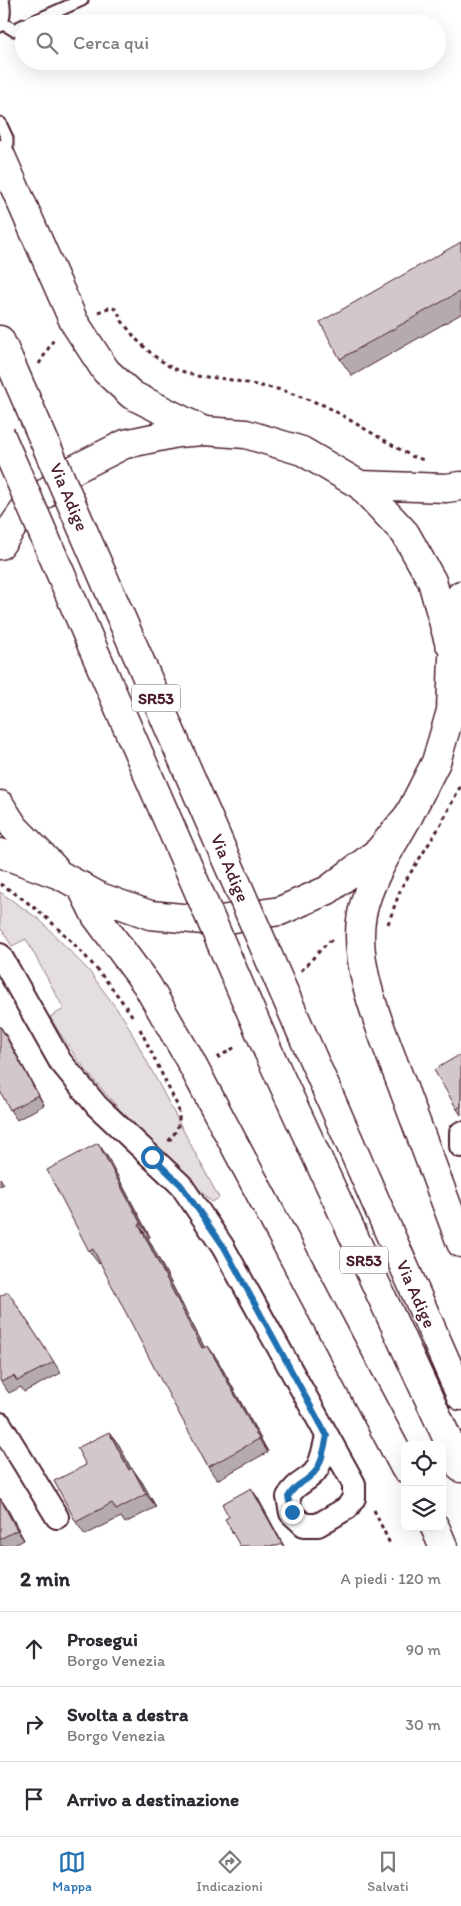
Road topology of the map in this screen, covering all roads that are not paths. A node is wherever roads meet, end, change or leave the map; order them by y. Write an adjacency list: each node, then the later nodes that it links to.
1 (3, 0): 4 (lane)
2 (82, 0): 3 (lane)
3 (48, 15)
4 (1, 25): 5 (lane)
5 (15, 30)
6 (0, 123): 7 (lane)
7 (3, 160): 9 (main road)
8 (4, 350): 22 (main road, Via Adige / SR53, bridge)
9 (204, 431): 11 (main road); 13 (main road)
10 (0, 434): 26 (main road, Via Adige / SR53, bridge)
11 (360, 485): 12 (main road); 15 (main road)
12 (461, 486)
13 (0, 545)
14 (461, 595): 15 (main road)
15 (453, 658): 17 (main road)
16 (0, 805): 19 (main road)
17 (409, 815): 19 (main road); 21 (main road)
18 (0, 853): 19 (main road)
19 (70, 880): 25 (main road)
20 (0, 955): 24 (street)
21 (461, 1242)
22 (461, 1396)
23 (0, 1424): 27 (street)
24 (327, 1436)
25 (401, 1460)
26 (461, 1468)
27 (56, 1517)
28 (437, 1531): 29 (main road)
29 (443, 1546)

